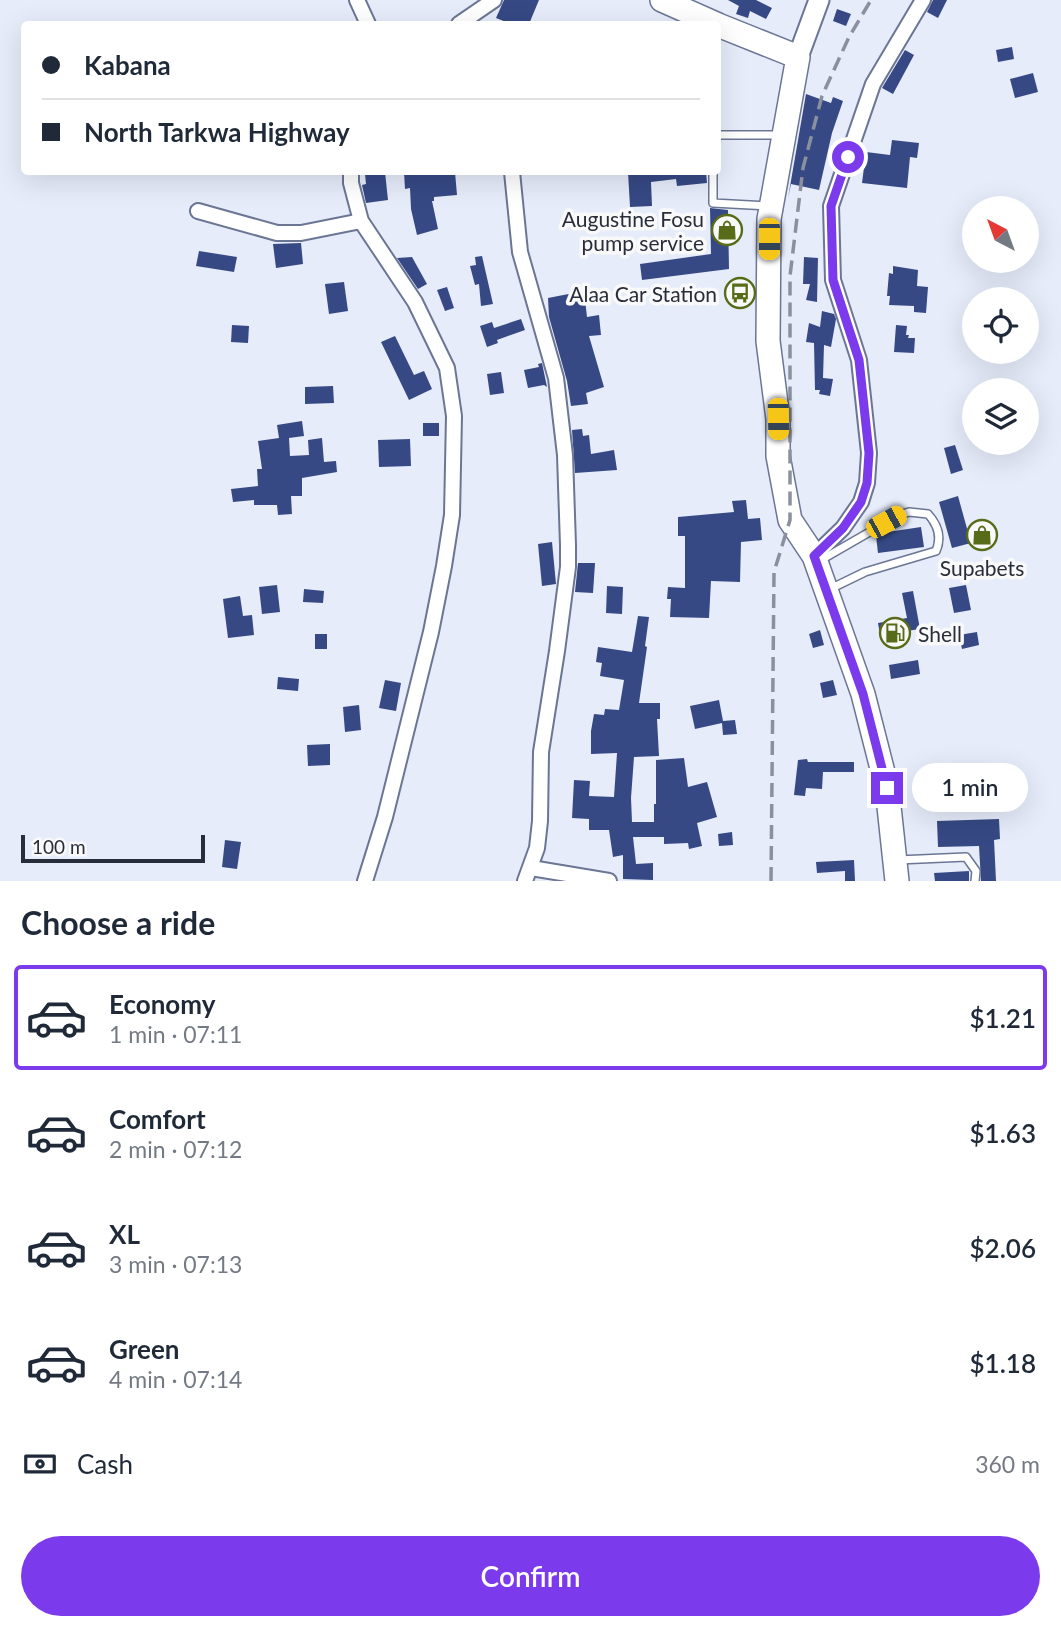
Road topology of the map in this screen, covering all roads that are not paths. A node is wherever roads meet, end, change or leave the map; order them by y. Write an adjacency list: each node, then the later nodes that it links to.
1 (357, 0): 7 (street)
2 (494, 0): 8 (street)
3 (662, 0): 6 (main road)
4 (819, 0): 11 (main road)
5 (923, 0): 20 (street)
6 (690, 6): 9 (main road)
7 (367, 21)
8 (463, 21)
9 (711, 21)
10 (721, 27): 11 (main road)
11 (798, 57): 13 (main road)
12 (721, 135): 13 (lane)
13 (785, 135): 17 (main road)
14 (351, 175): 19 (street)
15 (512, 175): 23 (street)
16 (713, 175): 17 (lane)
17 (771, 206): 20 (main road)
18 (198, 211): 19 (street)
19 (361, 220): 24 (street)
20 (815, 560): 21 (main road); 21 (lane)
21 (826, 590): 22 (main road)
22 (895, 870): 26 (lane)
23 (528, 875): 25 (street)
24 (365, 881)
25 (609, 881)
26 (975, 881)

